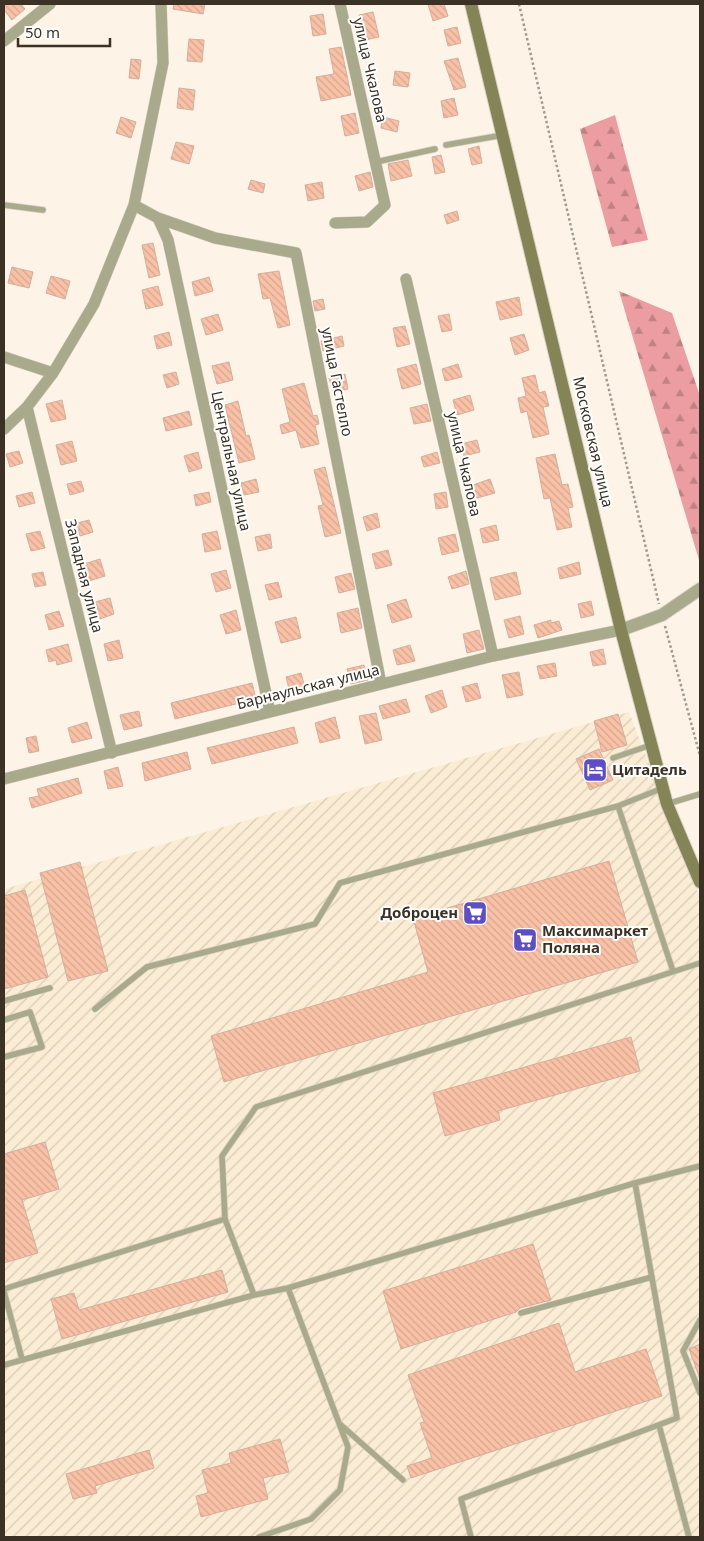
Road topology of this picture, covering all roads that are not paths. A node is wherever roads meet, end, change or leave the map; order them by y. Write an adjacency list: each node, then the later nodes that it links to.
1 (50, 4): 5 (street)
2 (161, 4): 11 (street)
3 (340, 4): 9 (street, улица Чкалова)
4 (471, 4): 6 (main road, Московская улица)
5 (4, 41)
6 (503, 135): 7 (lane); 21 (main road, Московская улица)
7 (446, 146)
8 (435, 148): 9 (lane)
9 (376, 162): 14 (street, улица Чкалова)
10 (4, 205): 12 (lane)
11 (134, 205): 13 (street, улица Гастелло); 17 (street)
12 (43, 210)
13 (158, 218): 23 (street, улица Гастелло); 24 (street, Центральная улица)
14 (335, 223)
15 (406, 279): 22 (street, улица Чкалова)
16 (4, 357): 17 (street)
17 (53, 373): 18 (street)
18 (27, 407): 19 (street); 26 (street, Западная улица)
19 (4, 429)
20 (700, 589): 21 (street)
21 (621, 630): 22 (street, Барнаульская улица); 25 (main road, Московская улица)
22 (493, 656): 23 (street, Барнаульская улица)
23 (381, 684): 24 (street, Барнаульская улица)
24 (270, 712): 26 (street, Барнаульская улица)
25 (651, 745): 27 (lane); 29 (main road, Московская улица)
26 (112, 753): 28 (street, Барнаульская улица)
27 (613, 758)
28 (4, 779)
29 (663, 788): 31 (main road, Московская улица); 32 (lane)
30 (700, 794): 31 (lane)
31 (667, 804): 33 (main road, Московская улица)
32 (618, 806): 35 (lane); 38 (lane)
33 (700, 882)
34 (700, 963): 35 (lane)
35 (673, 972): 43 (lane)
36 (50, 988): 37 (lane)
37 (4, 1001)
38 (95, 1009)
39 (4, 1020): 40 (lane)
40 (4, 1057)
41 (700, 1166): 42 (lane)
42 (635, 1183): 44 (lane); 45 (lane)
43 (226, 1219): 46 (lane); 47 (lane)
44 (652, 1277): 48 (lane); 54 (lane)
45 (288, 1288): 47 (lane); 53 (lane)
46 (4, 1290): 50 (lane)
47 (254, 1295): 50 (lane)
48 (521, 1313)
49 (700, 1320): 52 (lane)
50 (22, 1359): 51 (lane)
51 (4, 1365)
52 (700, 1393)
53 (339, 1423): 55 (lane); 56 (lane)
54 (659, 1425): 57 (lane); 58 (lane)
55 (403, 1480)
56 (260, 1537)
57 (471, 1537)
58 (689, 1537)

